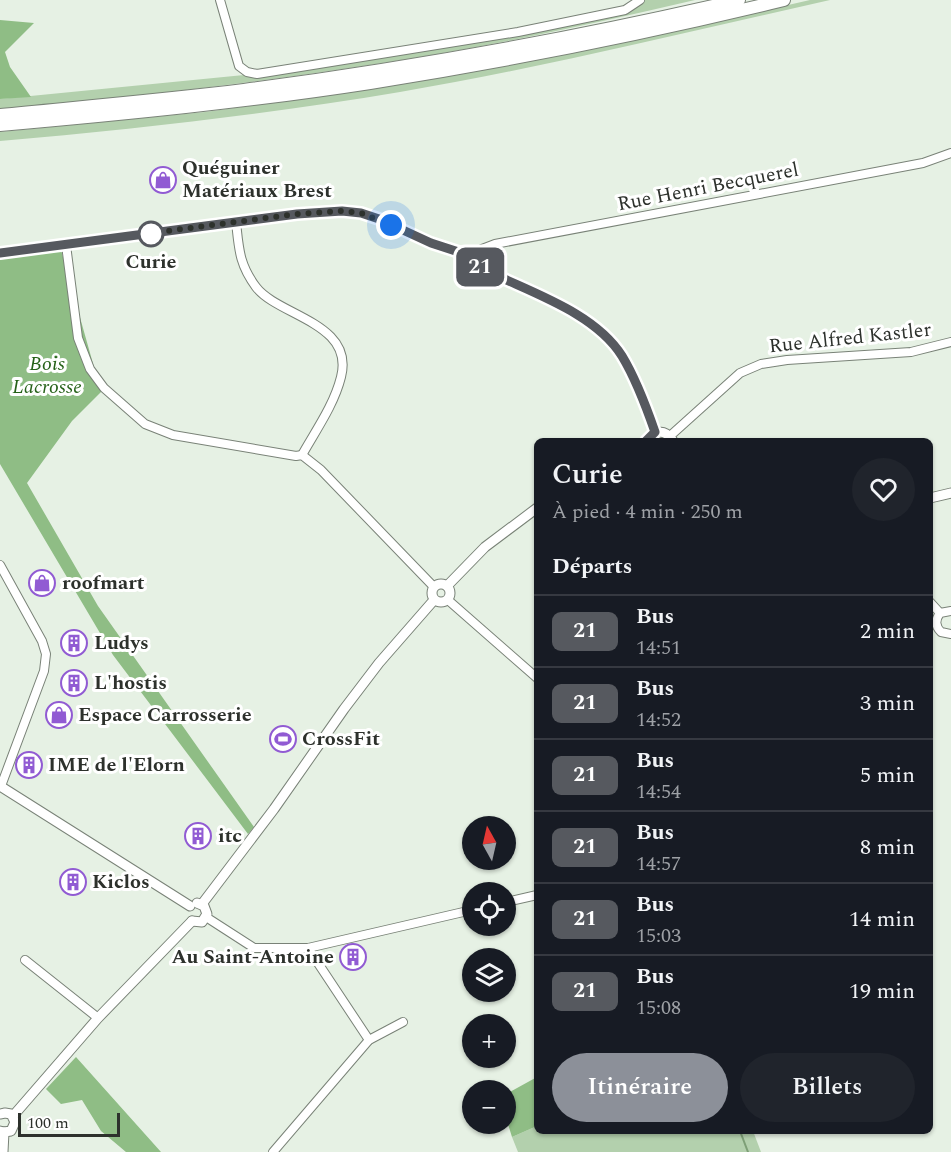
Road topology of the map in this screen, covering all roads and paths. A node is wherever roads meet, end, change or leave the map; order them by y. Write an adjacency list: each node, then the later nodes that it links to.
1 (220, 0): 2 (street)
2 (640, 0)
3 (718, 0): 6 (highway)
4 (739, 0): 6 (highway)
5 (784, 0): 8 (highway)
6 (668, 16): 7 (highway)
7 (0, 115)
8 (0, 125)
9 (951, 153): 13 (street, Rue Henri Becquerel)
10 (236, 222): 11 (street); 13 (street); 18 (street)
11 (66, 245): 12 (street); 18 (street)
12 (0, 253)
13 (471, 256): 15 (street)
14 (951, 342): 17 (street, Rue Alfred Kastler)
15 (655, 432): 16 (street); 17 (street)
16 (648, 438)
17 (672, 438)
18 (302, 455): 24 (street)
19 (951, 493): 20 (street)
20 (933, 497)
21 (534, 510): 23 (street)
22 (0, 565): 33 (street)
23 (447, 586): 24 (street); 26 (street)
24 (434, 587): 25 (street)
25 (434, 600): 26 (street); 36 (street)
26 (448, 600): 32 (street)
27 (933, 605): 29 (street)
28 (951, 611): 29 (street)
29 (940, 613): 30 (street)
30 (933, 626): 31 (street)
31 (951, 634)
32 (534, 675)
33 (1, 786): 37 (street)
34 (534, 896): 35 (street)
35 (516, 900)
36 (202, 904): 37 (street); 39 (street)
37 (190, 906): 40 (street)
38 (462, 912): 41 (street)
39 (206, 917): 40 (street); 41 (street)
40 (192, 921): 43 (street)
41 (308, 948): 45 (street)
42 (25, 960): 43 (street)
43 (98, 1018): 47 (street)
44 (403, 1022): 45 (street)
45 (369, 1040): 50 (street)
46 (0, 1114): 47 (street)
47 (13, 1116): 48 (street)
48 (2, 1132): 49 (street)
49 (3, 1152)
50 (273, 1152)

